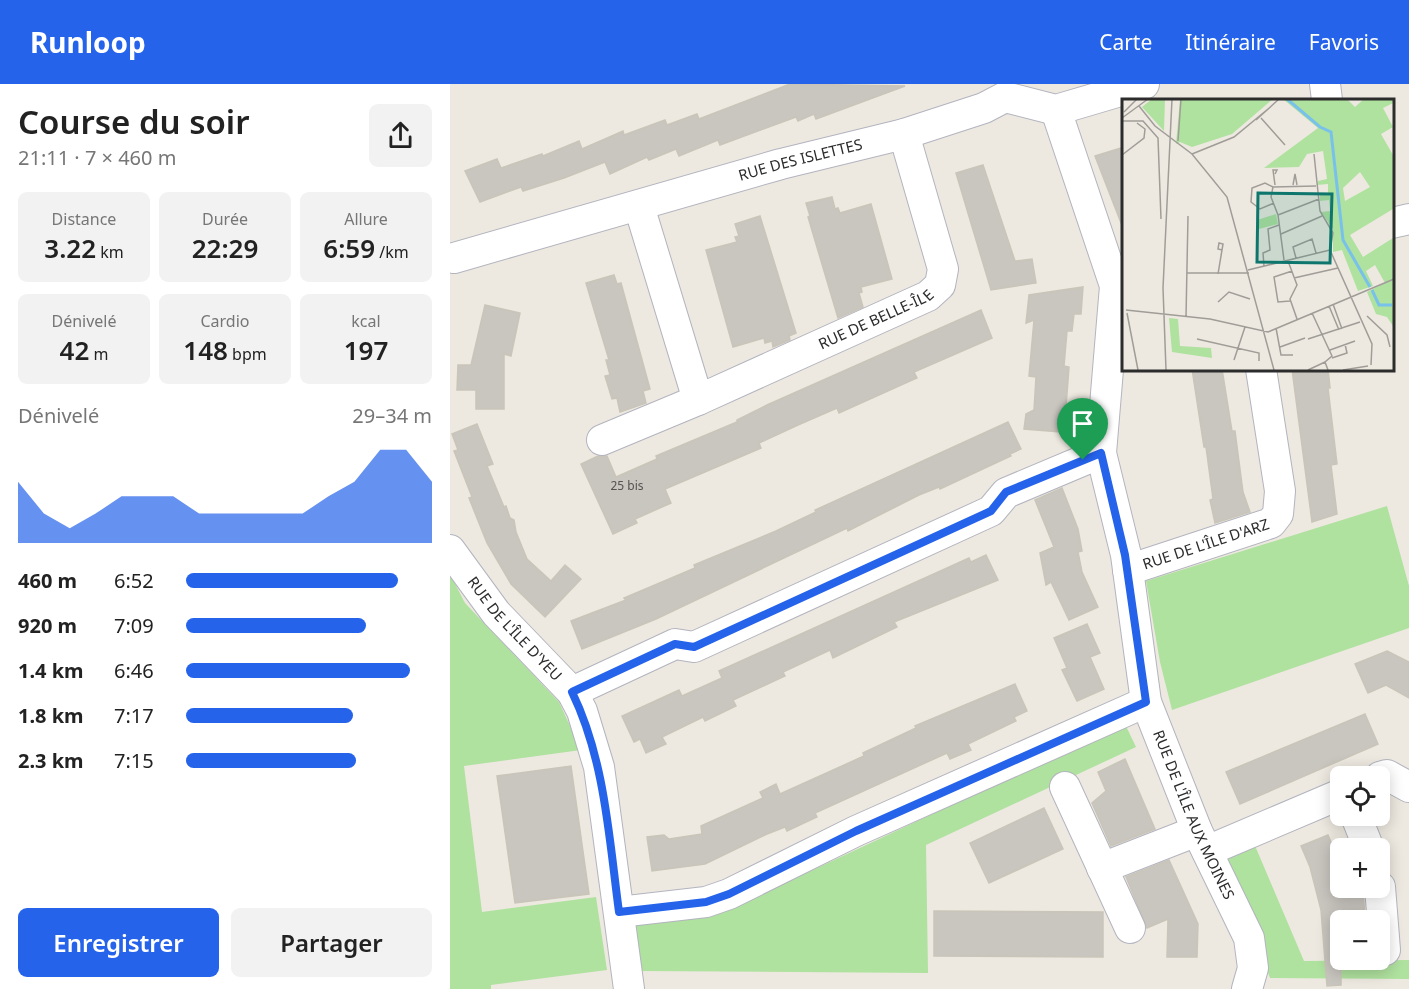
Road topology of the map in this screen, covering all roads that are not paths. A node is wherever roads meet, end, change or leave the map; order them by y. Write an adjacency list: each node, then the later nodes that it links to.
1 (1144, 84): 5 (street)
2 (1325, 84): 4 (street)
3 (1003, 90): 5 (street, RUE DES ISLETTES); 6 (street, RUE DES ISLETTES)
4 (1327, 99)
5 (1056, 110): 11 (street, RUE DE L'ÎLE AUX MOINES)
6 (904, 134): 7 (street, RUE DES ISLETTES); 13 (street, RUE DE BELLE-ÎLE)
7 (639, 206): 10 (street, RUE DES ISLETTES); 13 (street)
8 (1409, 219): 9 (street)
9 (1394, 223)
10 (451, 259)
11 (1120, 286): 15 (street, RUE DE L'ÎLE AUX MOINES)
12 (1262, 370): 17 (street, RUE DE L'ÎLE D'ARZ)
13 (698, 400): 14 (street, RUE DE BELLE-ÎLE)
14 (602, 440)
15 (1101, 453): 17 (street, RUE DE L'ÎLE AUX MOINES); 18 (street)
16 (450, 550): 18 (street, RUE DE L'ÎLE D'YEU)
17 (1128, 570): 19 (street, RUE DE L'ÎLE AUX MOINES)
18 (572, 692): 26 (street, RUE DE L'ÎLE D'YEU)
19 (1146, 702): 24 (street, RUE DE L'ÎLE AUX MOINES); 26 (street)
20 (1390, 777): 22 (street)
21 (1065, 787): 25 (street)
22 (1409, 787)
23 (1330, 798): 24 (street)
24 (1202, 841): 25 (street); 29 (street, RUE DE L'ÎLE AUX MOINES)
25 (1102, 868): 27 (street)
26 (619, 912): 28 (street, RUE DE L'ÎLE D'YEU)
27 (1130, 928)
28 (629, 989)
29 (1247, 989)

